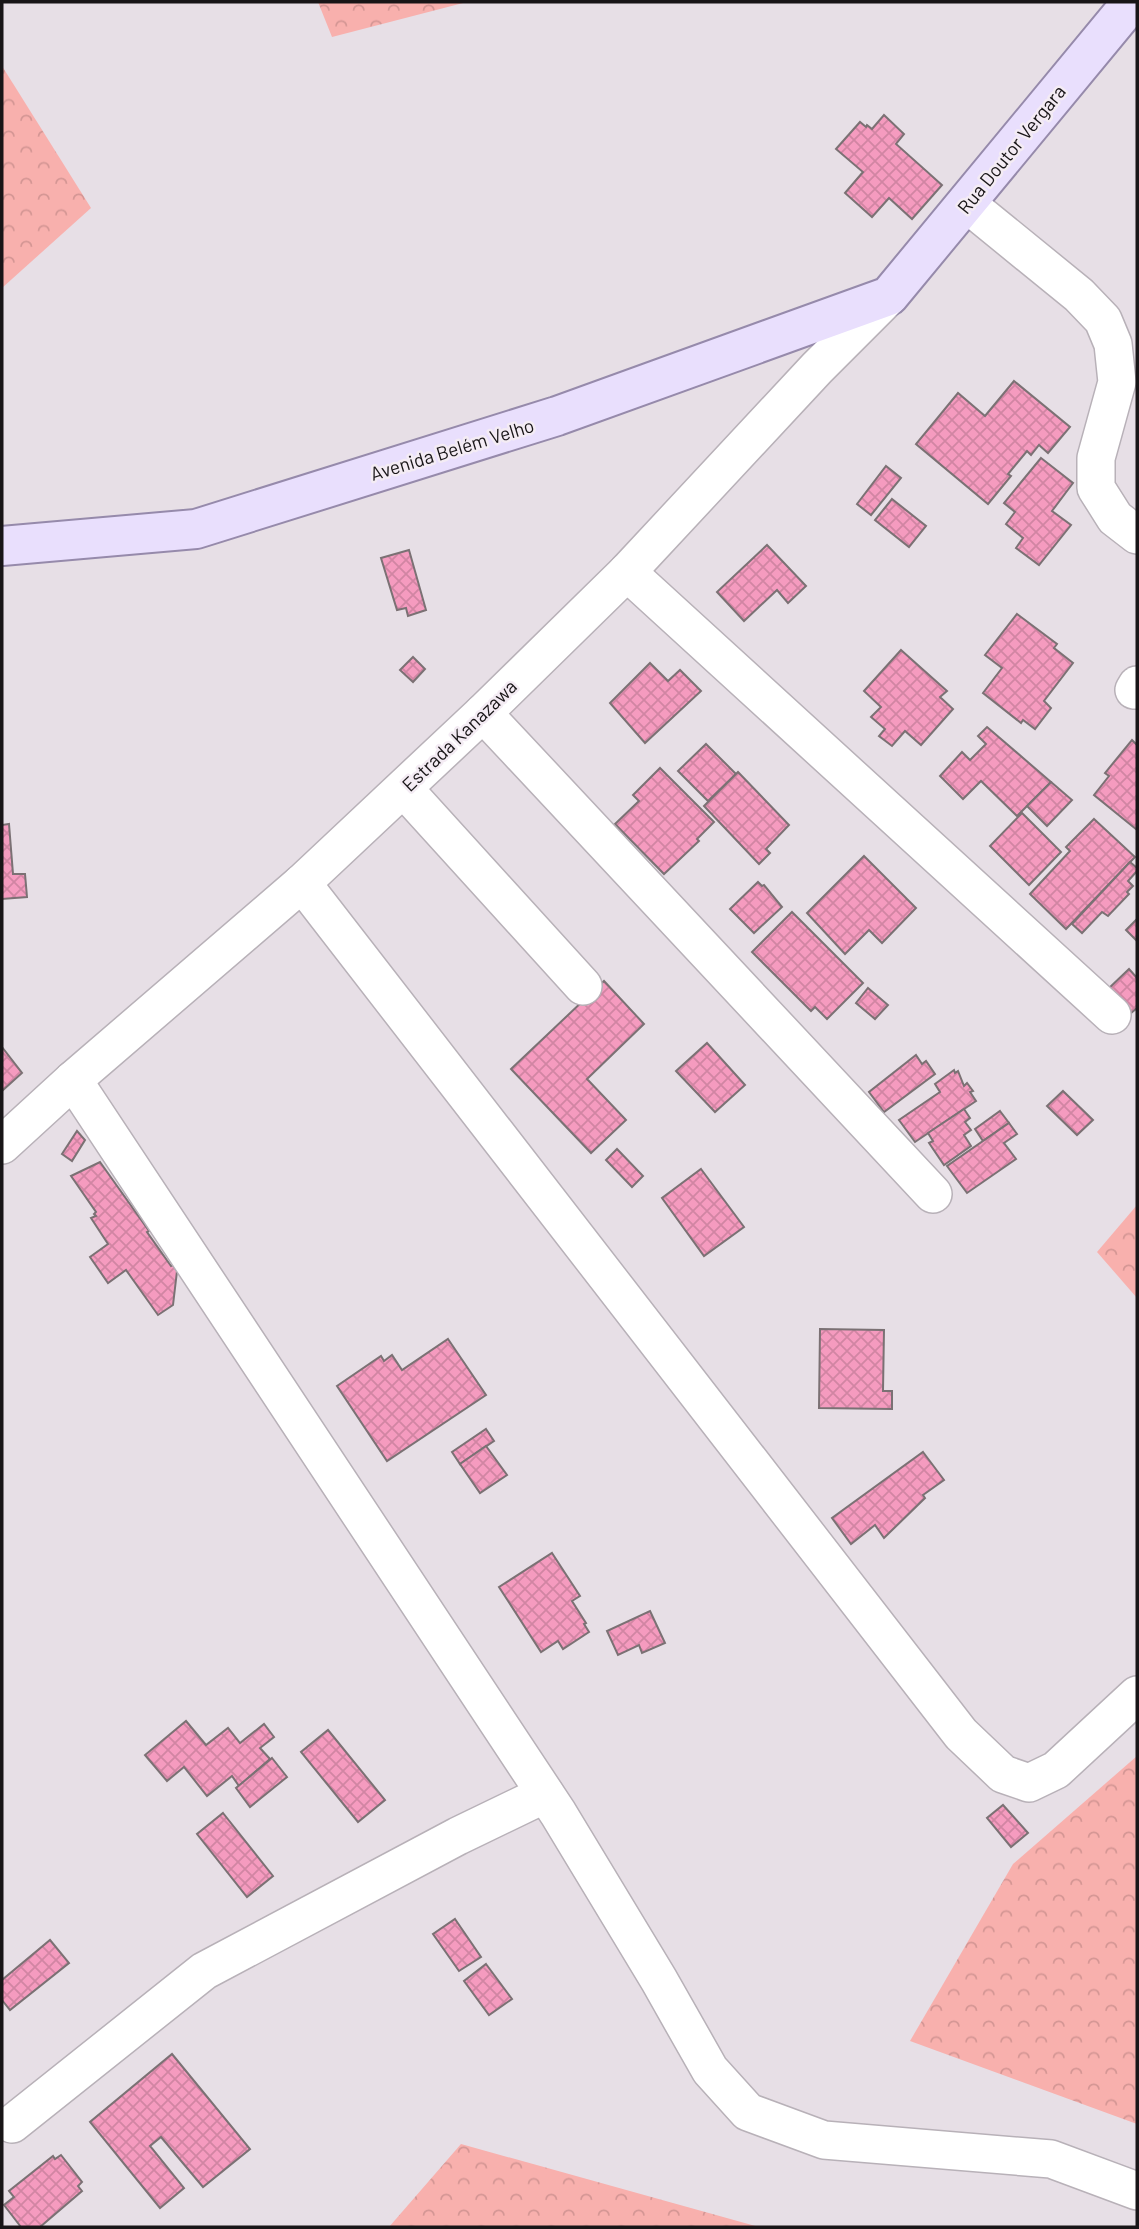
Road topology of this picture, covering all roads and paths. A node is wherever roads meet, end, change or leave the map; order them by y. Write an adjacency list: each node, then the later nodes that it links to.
1 (1131, 12): 2 (main road, Rua Doutor Vergara)
2 (966, 203): 3 (main road, Rua Doutor Vergara); 4 (street)
3 (889, 296): 5 (main road, Avenida Belém Velho); 6 (street, Estrada Kanazawa)
4 (1137, 535)
5 (2, 546)
6 (627, 572): 7 (street, Estrada Kanazawa); 11 (street)
7 (483, 713): 8 (street, Estrada Kanazawa); 14 (street)
8 (404, 789): 9 (street, Estrada Kanazawa); 10 (street)
9 (302, 883): 12 (street, Estrada Kanazawa); 15 (street)
10 (583, 986)
11 (1112, 1015)
12 (73, 1080): 13 (street, Estrada Kanazawa); 16 (street)
13 (2, 1145)
14 (933, 1194)
15 (1137, 1695)
16 (545, 1794): 17 (street); 18 (street)
17 (12, 2124)
18 (1137, 2191)

